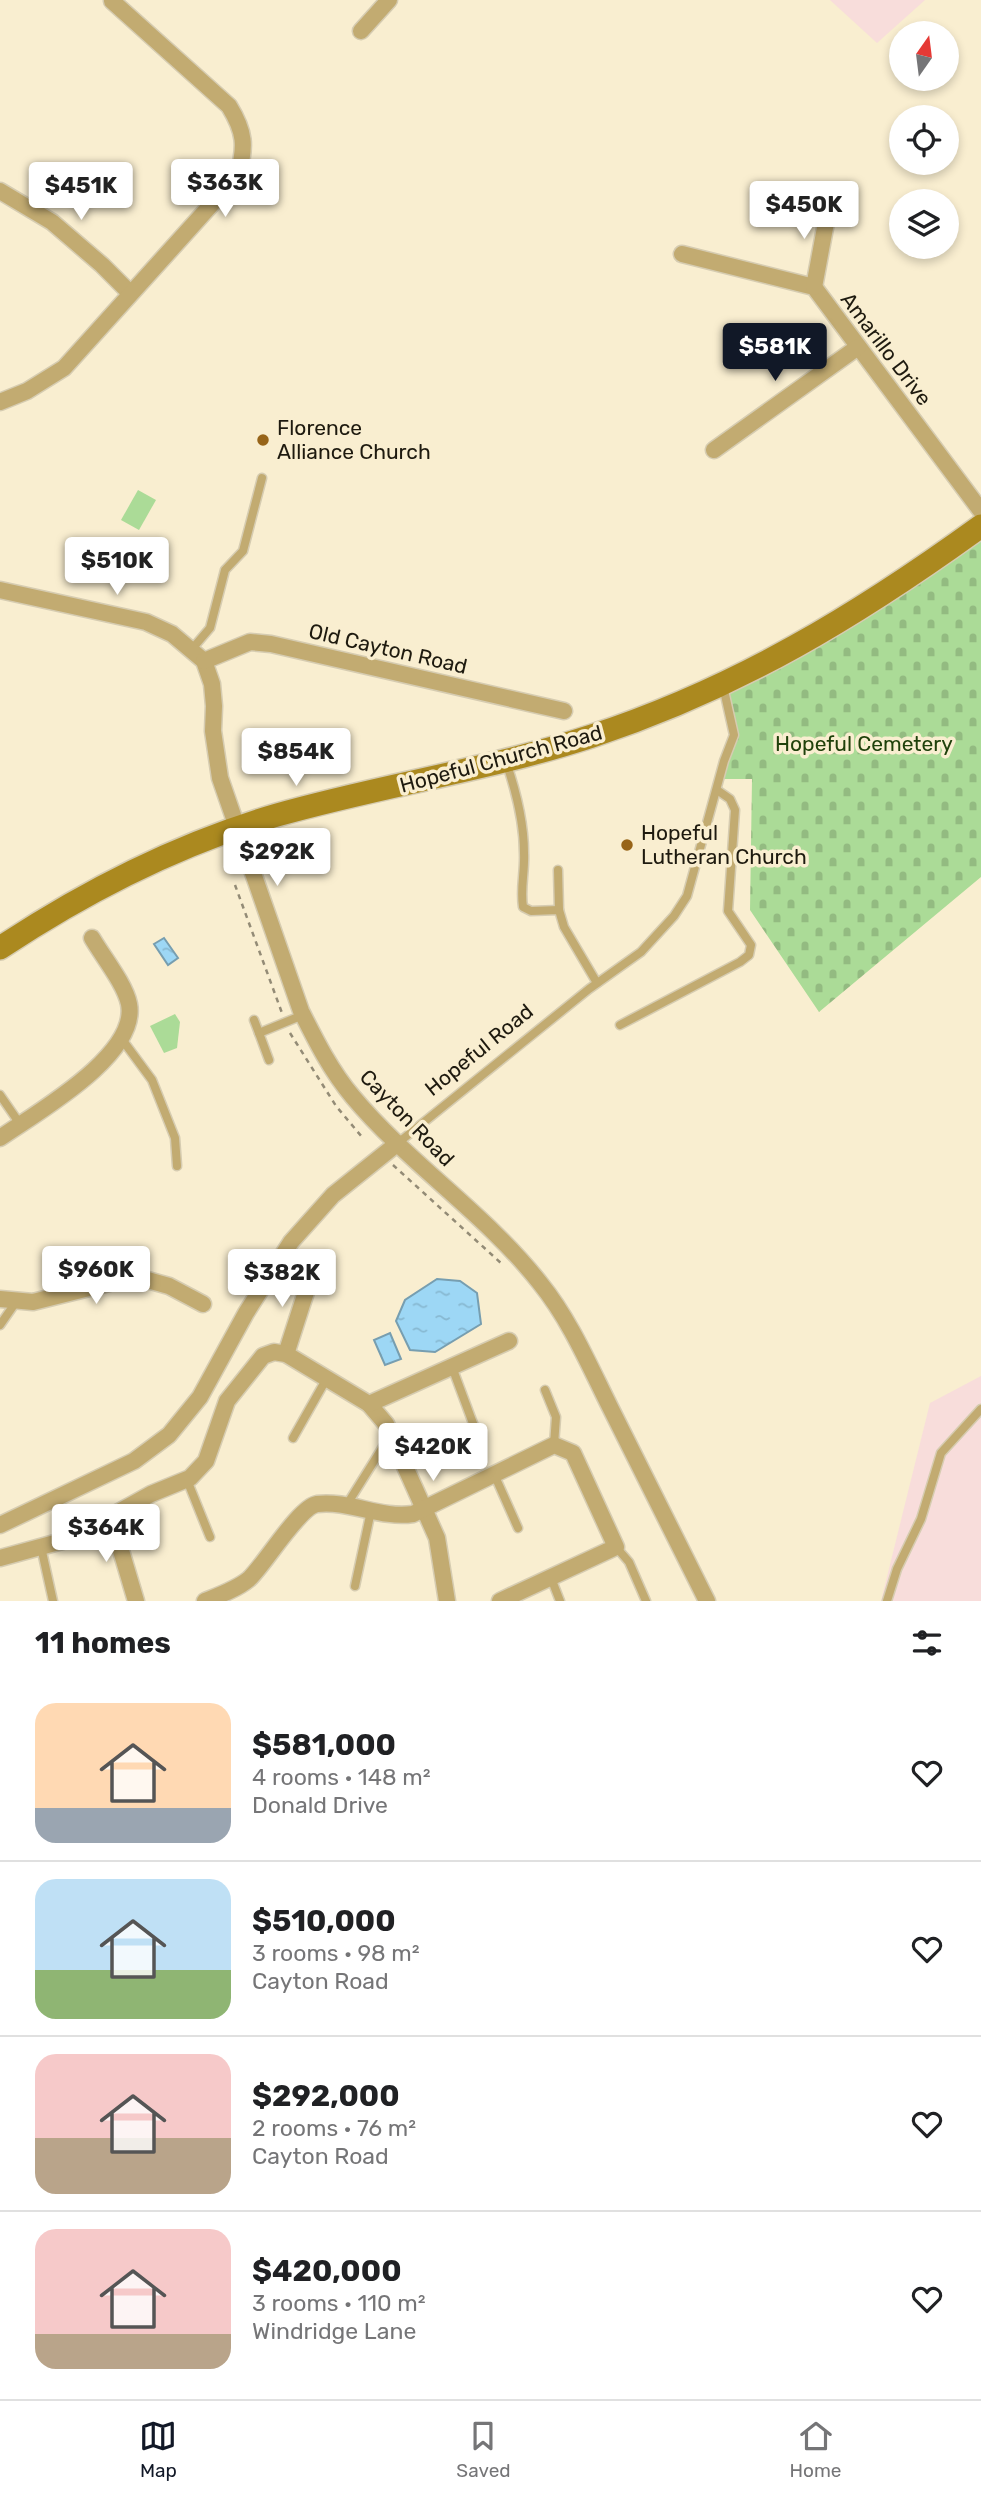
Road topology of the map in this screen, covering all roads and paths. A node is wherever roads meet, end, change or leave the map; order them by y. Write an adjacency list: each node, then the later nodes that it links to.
1 (389, 0): 3 (street)
2 (112, 1): 8 (street)
3 (361, 32)
4 (0, 191): 8 (street)
5 (830, 201): 7 (street)
6 (682, 254): 7 (street, Amarillo Drive)
7 (814, 287): 9 (street, Amarillo Drive)
8 (130, 293): 10 (street)
9 (858, 347): 11 (street); 13 (street, Amarillo Drive)
10 (0, 402)
11 (713, 450)
12 (262, 478): 16 (lane)
13 (981, 511)
14 (981, 526): 18 (main road, Hopeful Church Road)
15 (0, 590): 16 (street)
16 (192, 649): 17 (street)
17 (204, 661): 19 (street, Old Cayton Road); 22 (street, Cayton Road)
18 (723, 686): 20 (main road, Hopeful Church Road); 21 (lane, Hopeful Road)
19 (564, 711)
20 (506, 762): 22 (main road, Hopeful Church Road); 24 (lane)
21 (717, 790): 27 (lane, Hopeful Road); 30 (lane)
22 (237, 828): 26 (main road, Hopeful Church Road); 28 (street, Cayton Road)
23 (558, 870): 24 (lane)
24 (559, 910): 27 (lane)
25 (92, 938): 32 (street)
26 (0, 948)
27 (597, 983): 37 (lane, Hopeful Road)
28 (303, 1015): 31 (lane); 37 (street, Cayton Road)
29 (254, 1020): 31 (lane)
30 (620, 1026)
31 (259, 1034): 33 (lane)
32 (121, 1038): 35 (street); 39 (lane)
33 (269, 1060)
34 (0, 1095): 35 (lane)
35 (20, 1124): 36 (street)
36 (0, 1138)
37 (398, 1143): 40 (street, Hopeful Road); 77 (street, Cayton Road)
38 (393, 1165): 41 (path)
39 (177, 1166)
40 (277, 1263): 46 (street); 62 (street, Hopeful Road)
41 (503, 1265)
42 (8, 1300): 43 (street); 44 (lane)
43 (203, 1304)
44 (0, 1325)
45 (509, 1341): 47 (street)
46 (286, 1353): 48 (street); 57 (street)
47 (452, 1367): 50 (street); 52 (lane)
48 (327, 1378): 50 (street); 54 (lane)
49 (545, 1390): 55 (lane)
50 (369, 1404): 53 (street)
51 (981, 1409): 78 (lane)
52 (474, 1426)
53 (391, 1434): 58 (lane); 59 (street)
54 (293, 1438)
55 (554, 1445): 56 (street); 66 (street)
56 (494, 1474): 59 (street); 63 (lane)
57 (187, 1480): 61 (street); 64 (lane)
58 (346, 1506): 60 (street); 72 (street)
59 (423, 1508): 60 (street); 73 (street)
60 (371, 1511): 69 (lane)
61 (111, 1517): 65 (street); 71 (street)
62 (0, 1525)
63 (518, 1528)
64 (210, 1537)
65 (41, 1547): 67 (street); 70 (lane)
66 (616, 1548): 68 (street); 76 (lane)
67 (0, 1559)
68 (551, 1578): 74 (street); 75 (lane)
69 (355, 1586)
70 (53, 1601)
71 (136, 1601)
72 (205, 1601)
73 (447, 1601)
74 (499, 1601)
75 (560, 1601)
76 (646, 1601)
77 (707, 1601)
78 (887, 1601)

